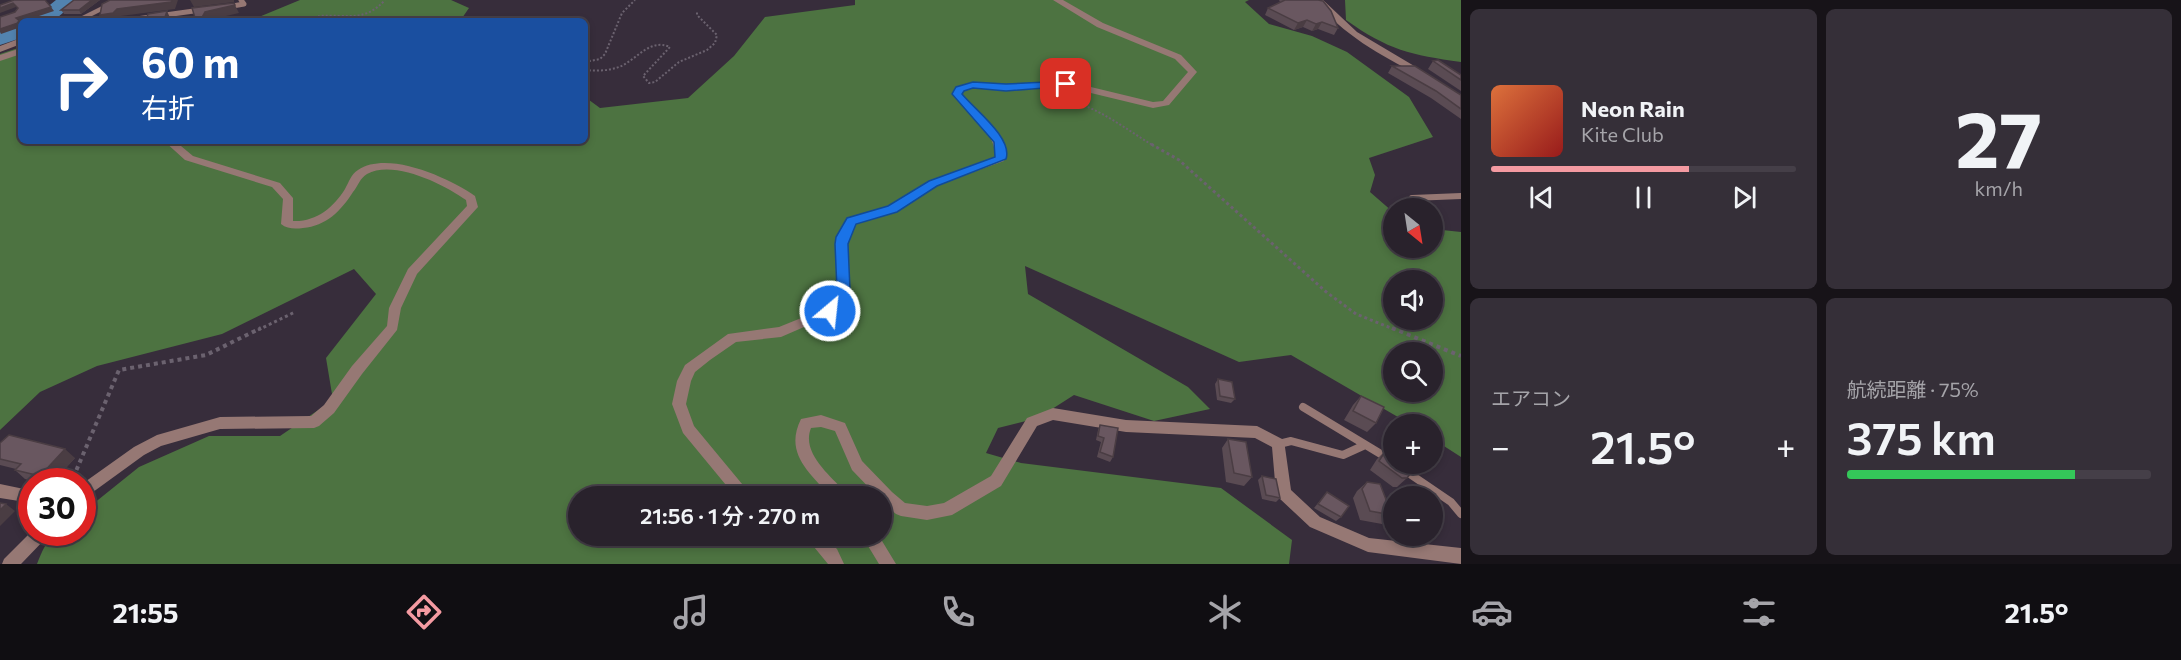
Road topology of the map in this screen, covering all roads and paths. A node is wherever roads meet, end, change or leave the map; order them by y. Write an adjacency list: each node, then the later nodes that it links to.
1 (120, 0): 10 (street)
2 (241, 0): 7 (lane)
3 (385, 0): 12 (path)
4 (635, 0): 17 (path)
5 (1057, 0): 33 (street)
6 (1319, 0): 19 (street)
7 (215, 9)
8 (204, 10): 11 (lane)
9 (697, 11): 18 (path)
10 (82, 18)
11 (144, 18)
12 (318, 18)
13 (18, 42): 14 (street)
14 (2, 46)
15 (18, 52): 16 (street)
16 (0, 58)
17 (588, 61)
18 (588, 70)
19 (1432, 77)
20 (1040, 98): 25 (path)
21 (173, 144): 32 (street)
22 (1461, 196): 23 (lane)
23 (1412, 198)
24 (295, 312): 30 (path)
25 (1461, 356)
26 (1303, 407): 28 (lane)
27 (1280, 444): 28 (lane); 36 (street); 41 (street)
28 (1365, 445): 29 (lane)
29 (1383, 456)
30 (77, 468)
31 (1411, 474): 37 (lane)
32 (96, 483)
33 (736, 486)
34 (831, 486): 35 (street)
35 (877, 486)
36 (892, 502)
37 (1461, 514)
38 (27, 546): 42 (street)
39 (823, 546): 43 (street)
40 (876, 546): 44 (street)
41 (1461, 556)
42 (10, 564)
43 (836, 564)
44 (888, 564)

